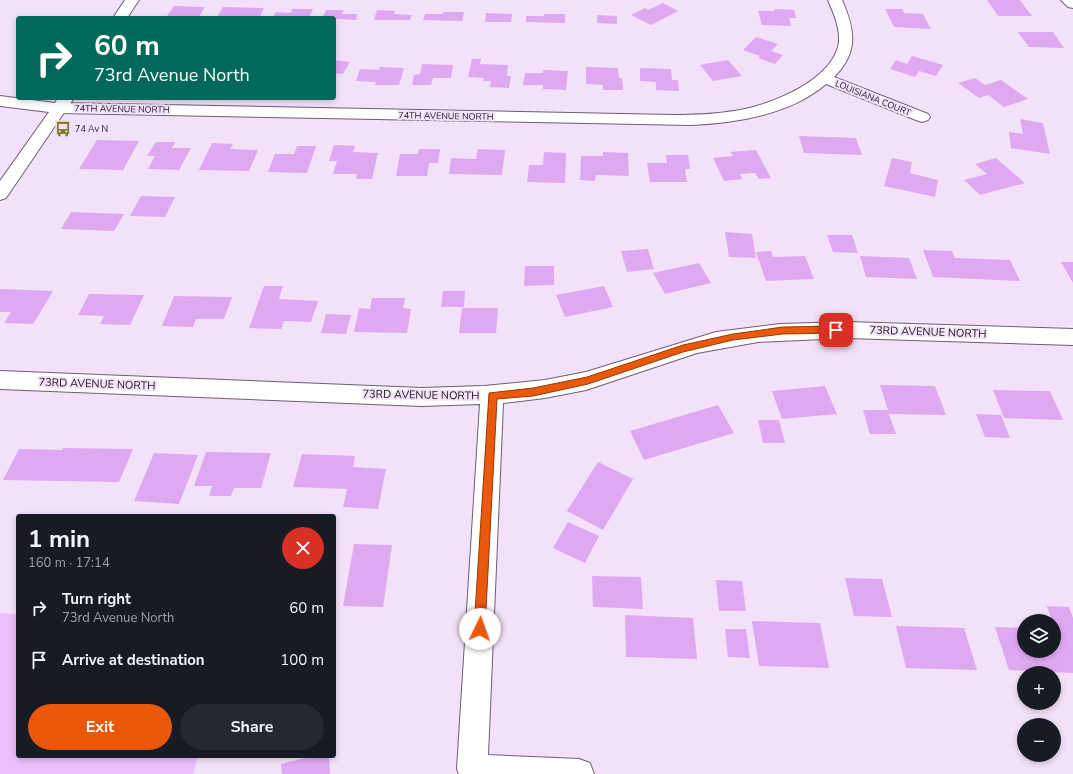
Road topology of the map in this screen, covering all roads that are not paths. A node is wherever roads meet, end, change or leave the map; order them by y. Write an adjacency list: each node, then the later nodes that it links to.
1 (132, 0): 5 (street)
2 (835, 0): 6 (street, 74TH AVENUE NORTH)
3 (1068, 0): 4 (street)
4 (1073, 4)
5 (121, 16)
6 (824, 78): 8 (street, 74TH AVENUE NORTH); 9 (street, LOUISIANA COURT)
7 (0, 101): 8 (street, 74TH AVENUE NORTH)
8 (62, 103): 10 (street)
9 (922, 117)
10 (0, 194)
11 (1073, 337): 13 (street, 73RD AVENUE NORTH)
12 (0, 380): 13 (street, 73RD AVENUE NORTH)
13 (492, 396): 14 (street)
14 (579, 774)

